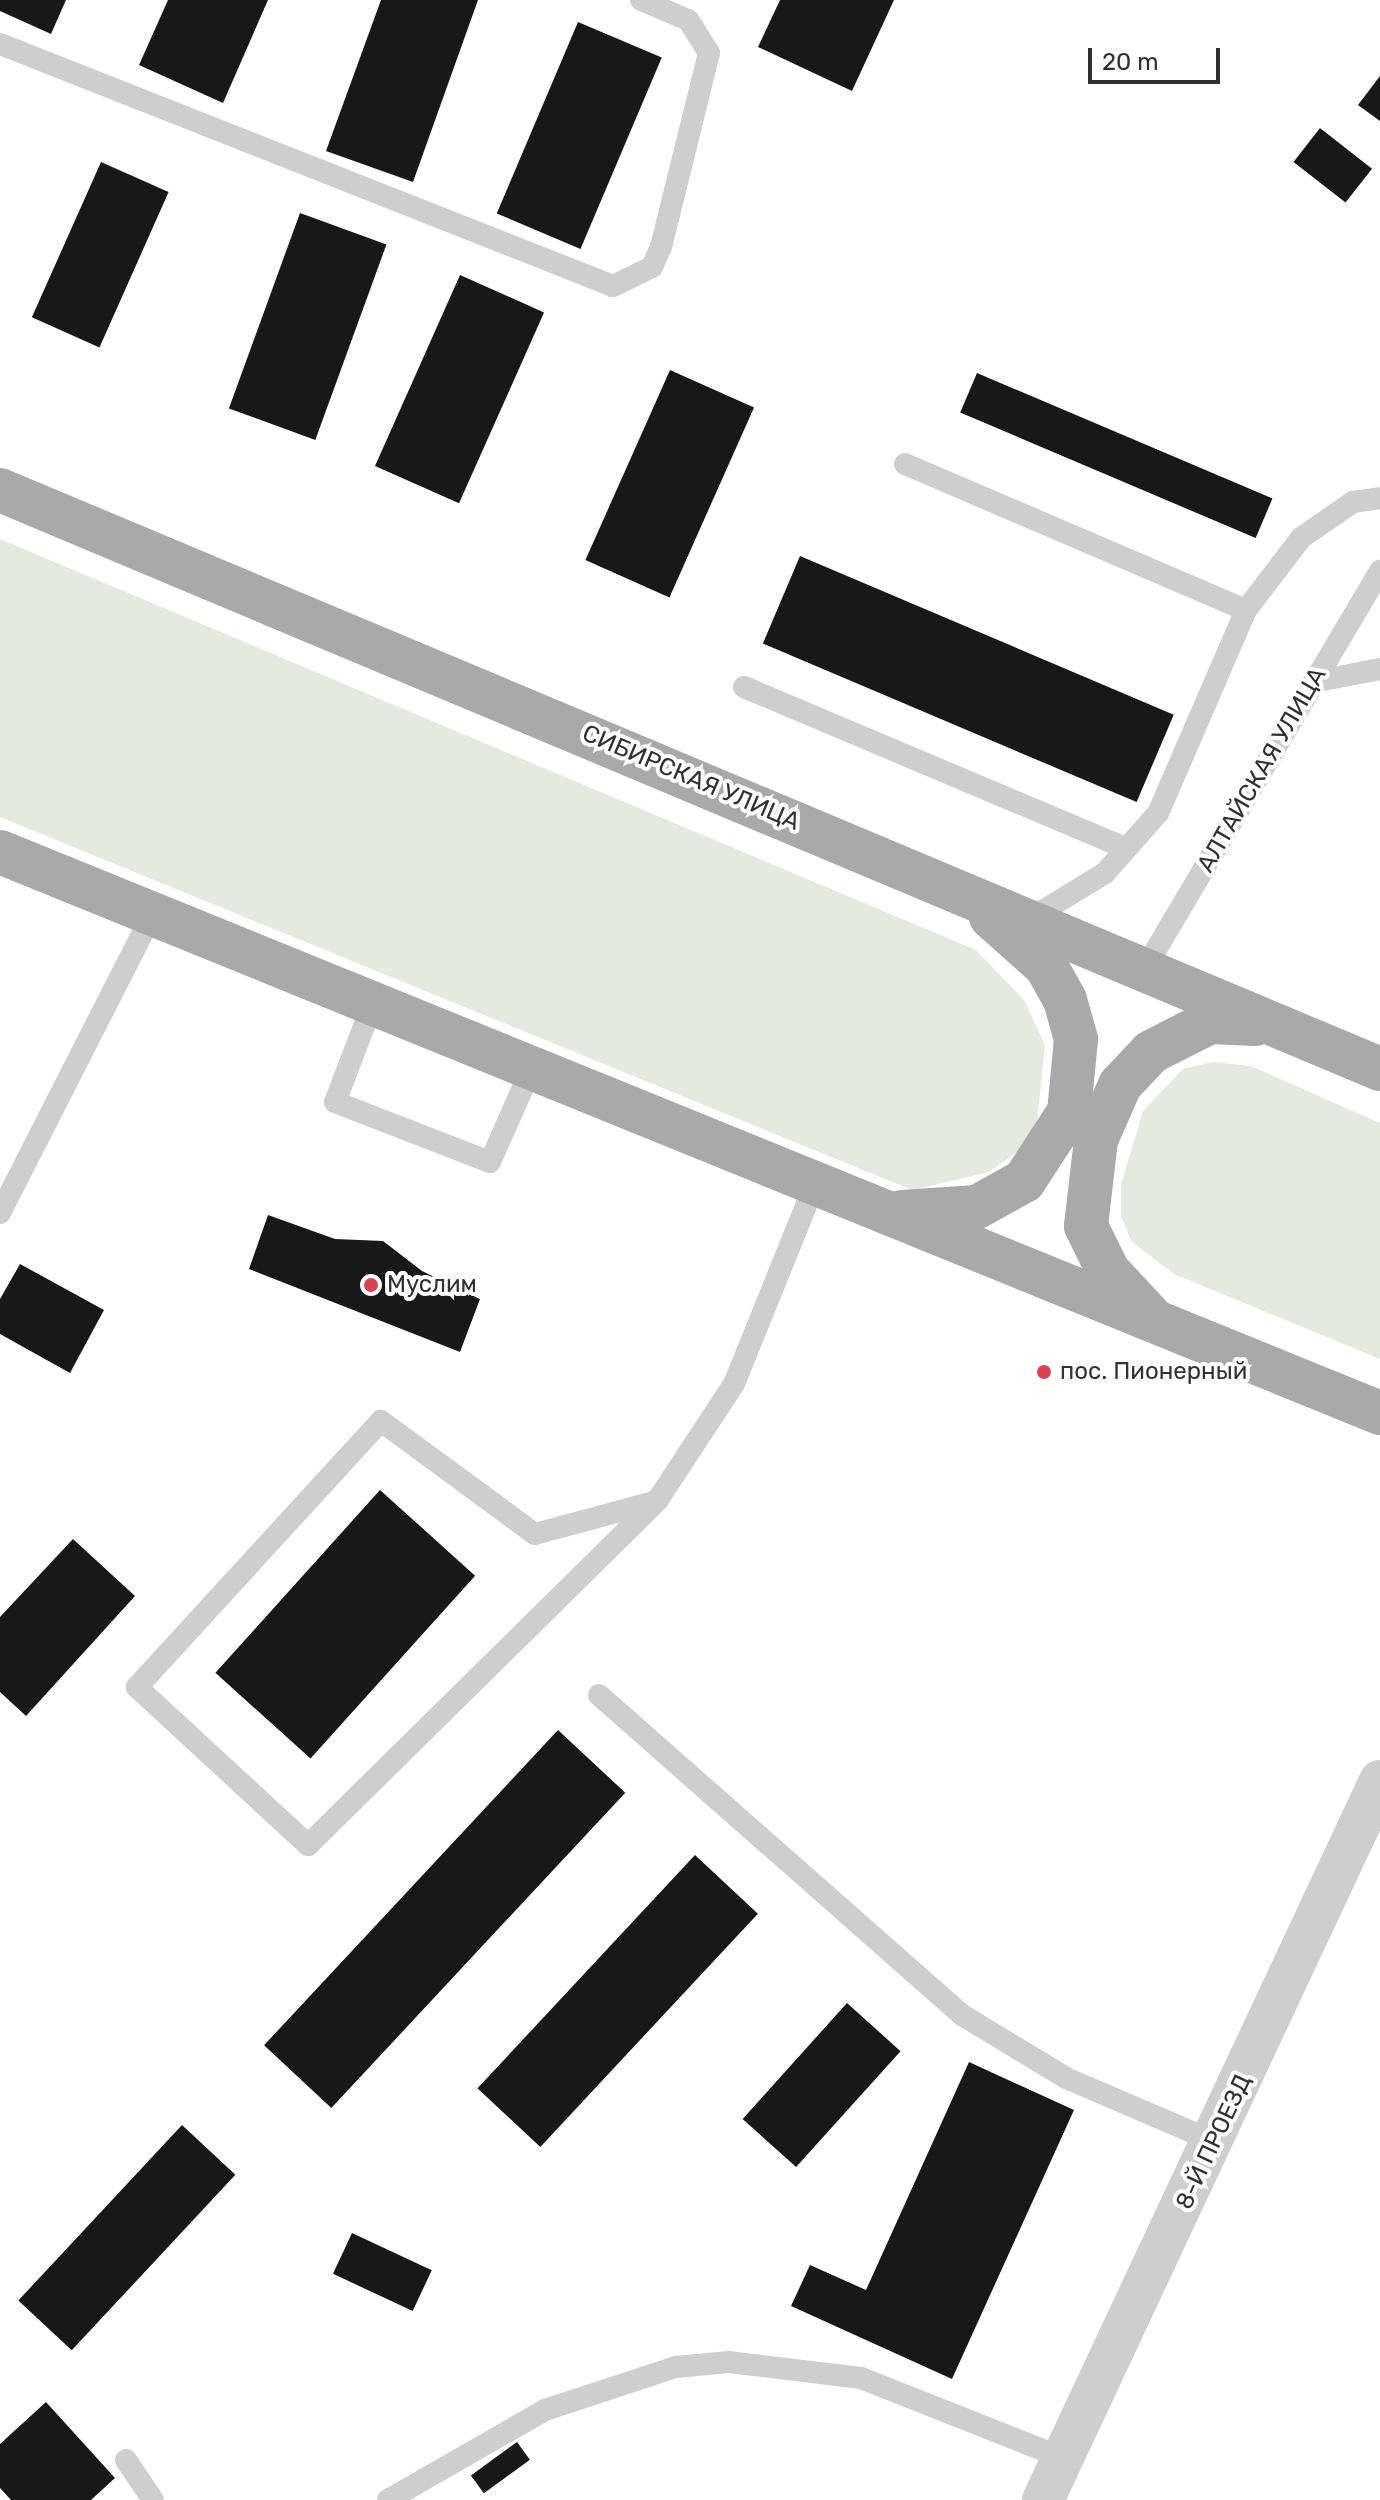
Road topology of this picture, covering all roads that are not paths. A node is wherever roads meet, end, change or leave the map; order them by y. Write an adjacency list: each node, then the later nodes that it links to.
1 (641, 0): 2 (lane)
2 (0, 44)
3 (905, 464): 7 (lane)
4 (0, 490): 13 (main road, СИБИРСКАЯ УЛИЦА)
5 (1380, 498): 7 (lane)
6 (1380, 571): 9 (lane, АЛТАЙСКАЯ УЛИЦА)
7 (1246, 610): 11 (lane)
8 (1380, 669): 9 (lane)
9 (1313, 682): 16 (lane, АЛТАЙСКАЯ УЛИЦА)
10 (744, 687): 11 (lane)
11 (1126, 848): 15 (lane)
12 (0, 852): 14 (main road)
13 (962, 890): 15 (main road, СИБИРСКАЯ УЛИЦА); 22 (main road)
14 (153, 913): 17 (main road); 23 (lane)
15 (1028, 920): 16 (main road, СИБИРСКАЯ УЛИЦА)
16 (1144, 970): 18 (main road, СИБИРСКАЯ УЛИЦА)
17 (374, 1000): 19 (main road); 19 (lane)
18 (1289, 1031): 20 (main road, СИБИРСКАЯ УЛИЦА); 24 (main road)
19 (533, 1065): 21 (main road)
20 (1380, 1069)
21 (815, 1184): 22 (main road); 26 (lane)
22 (880, 1211): 24 (main road)
23 (0, 1213)
24 (1162, 1327): 25 (main road)
25 (1380, 1413)
26 (657, 1501): 26 (lane)
27 (599, 1695): 29 (lane)
28 (1380, 1781): 29 (street, 8-Й ПРОЕЗД)
29 (1215, 2142): 30 (street, 8-Й ПРОЕЗД)
30 (1063, 2458): 33 (lane); 34 (street, 8-Й ПРОЕЗД)
31 (126, 2460): 32 (lane)
32 (153, 2500)
33 (388, 2500)
34 (1043, 2500)

